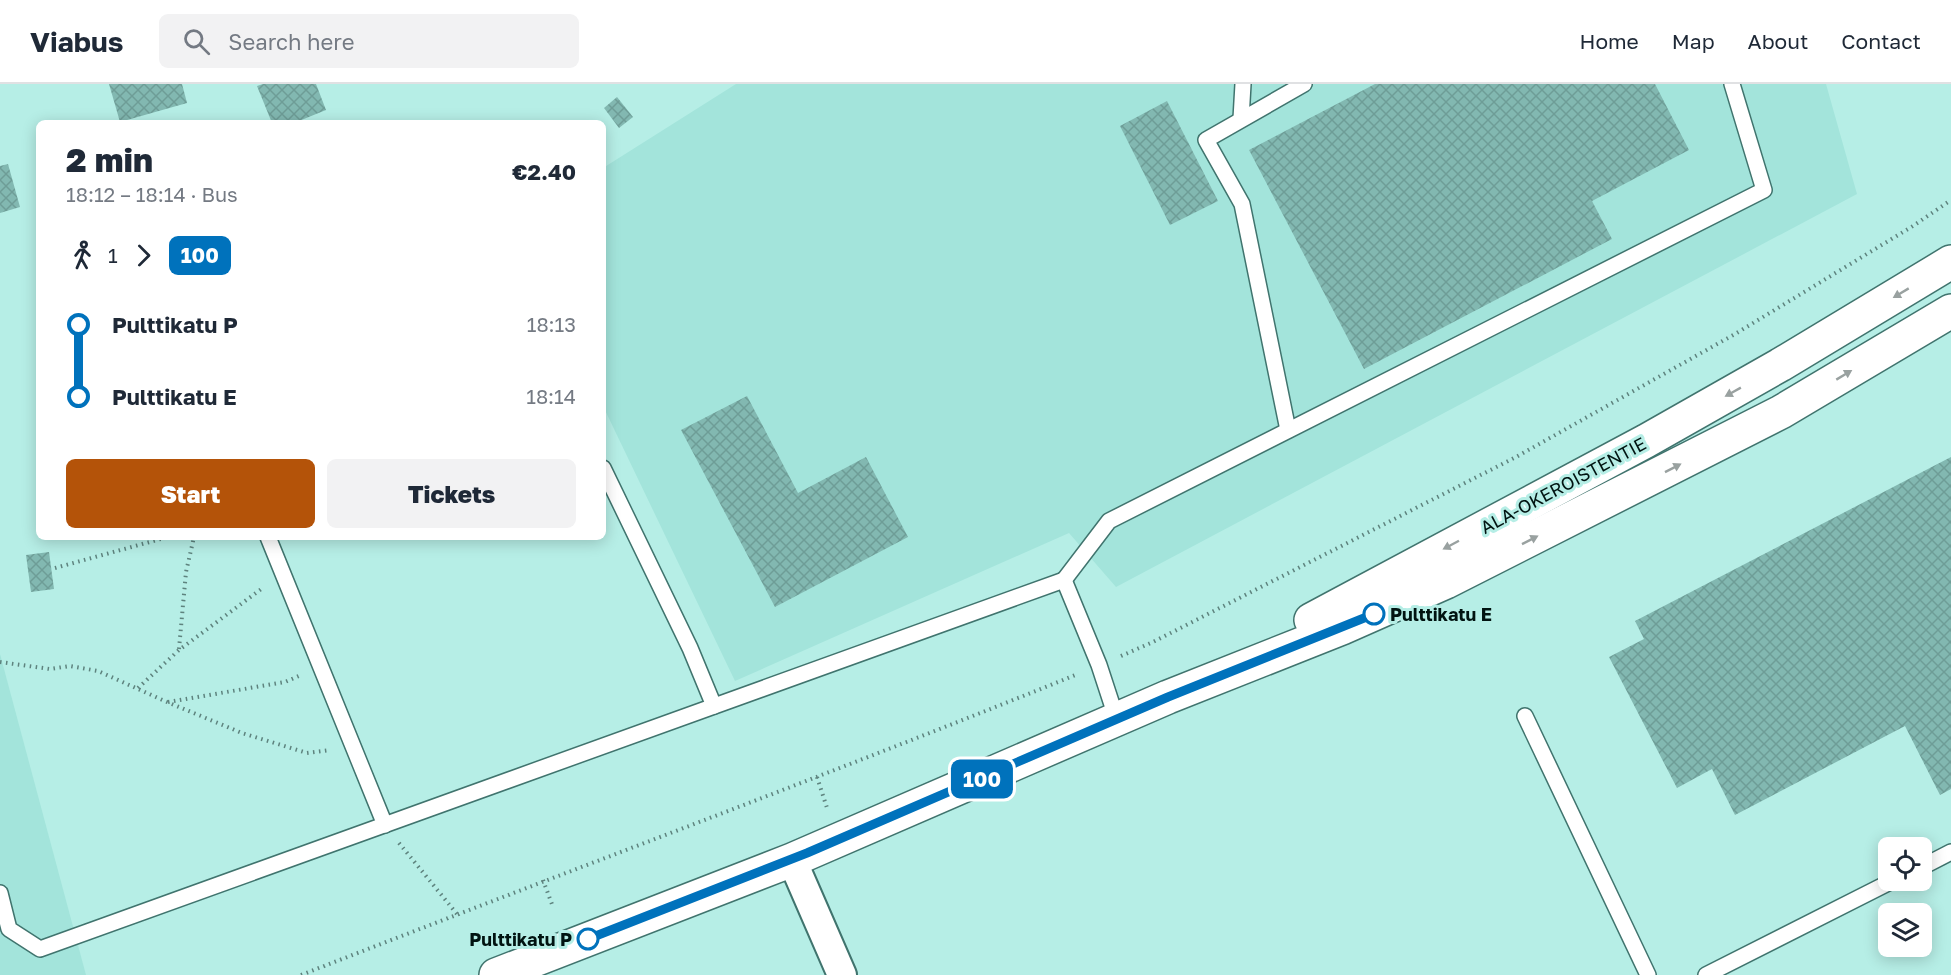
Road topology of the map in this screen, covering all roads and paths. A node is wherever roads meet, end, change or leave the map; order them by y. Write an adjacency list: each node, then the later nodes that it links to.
1 (1243, 84): 4 (lane)
2 (1304, 84): 4 (lane)
3 (1732, 84): 8 (lane)
4 (1241, 119): 8 (lane)
5 (1951, 200): 18 (path)
6 (1951, 262): 21 (main road, ALA-OKEROISTENTIE, one-way to 21)
7 (1951, 311): 21 (main road, ALA-OKEROISTENTIE, one-way to 7)
8 (1288, 430): 15 (lane)
9 (606, 474): 23 (lane)
10 (157, 540): 13 (path)
11 (193, 540): 16 (path)
12 (269, 540): 14 (lane)
13 (55, 568)
14 (284, 576): 16 (path); 19 (lane)
15 (1064, 580): 18 (lane); 23 (lane)
16 (179, 650): 20 (path)
17 (0, 663): 20 (path)
18 (1099, 665): 25 (lane); 31 (path)
19 (321, 667): 22 (path); 26 (lane)
20 (138, 688): 22 (path)
21 (1168, 697): 25 (main road, ALA-OKEROISTENTIE)
22 (167, 702): 26 (path)
23 (714, 706): 27 (lane)
24 (1524, 716): 39 (lane)
25 (1117, 720): 29 (main road, ALA-OKEROISTENTIE)
26 (353, 747): 27 (lane)
27 (385, 825): 33 (lane); 35 (path)
28 (1951, 852): 30 (lane)
29 (792, 860): 37 (main road, ALA-OKEROISTENTIE); 38 (street)
30 (1932, 862)
31 (543, 880): 34 (path); 35 (path)
32 (1878, 888): 40 (lane)
33 (0, 893)
34 (553, 907)
35 (458, 914): 36 (path)
36 (301, 975)
37 (496, 975)
38 (842, 975)
39 (1648, 975)
40 (1706, 975)

